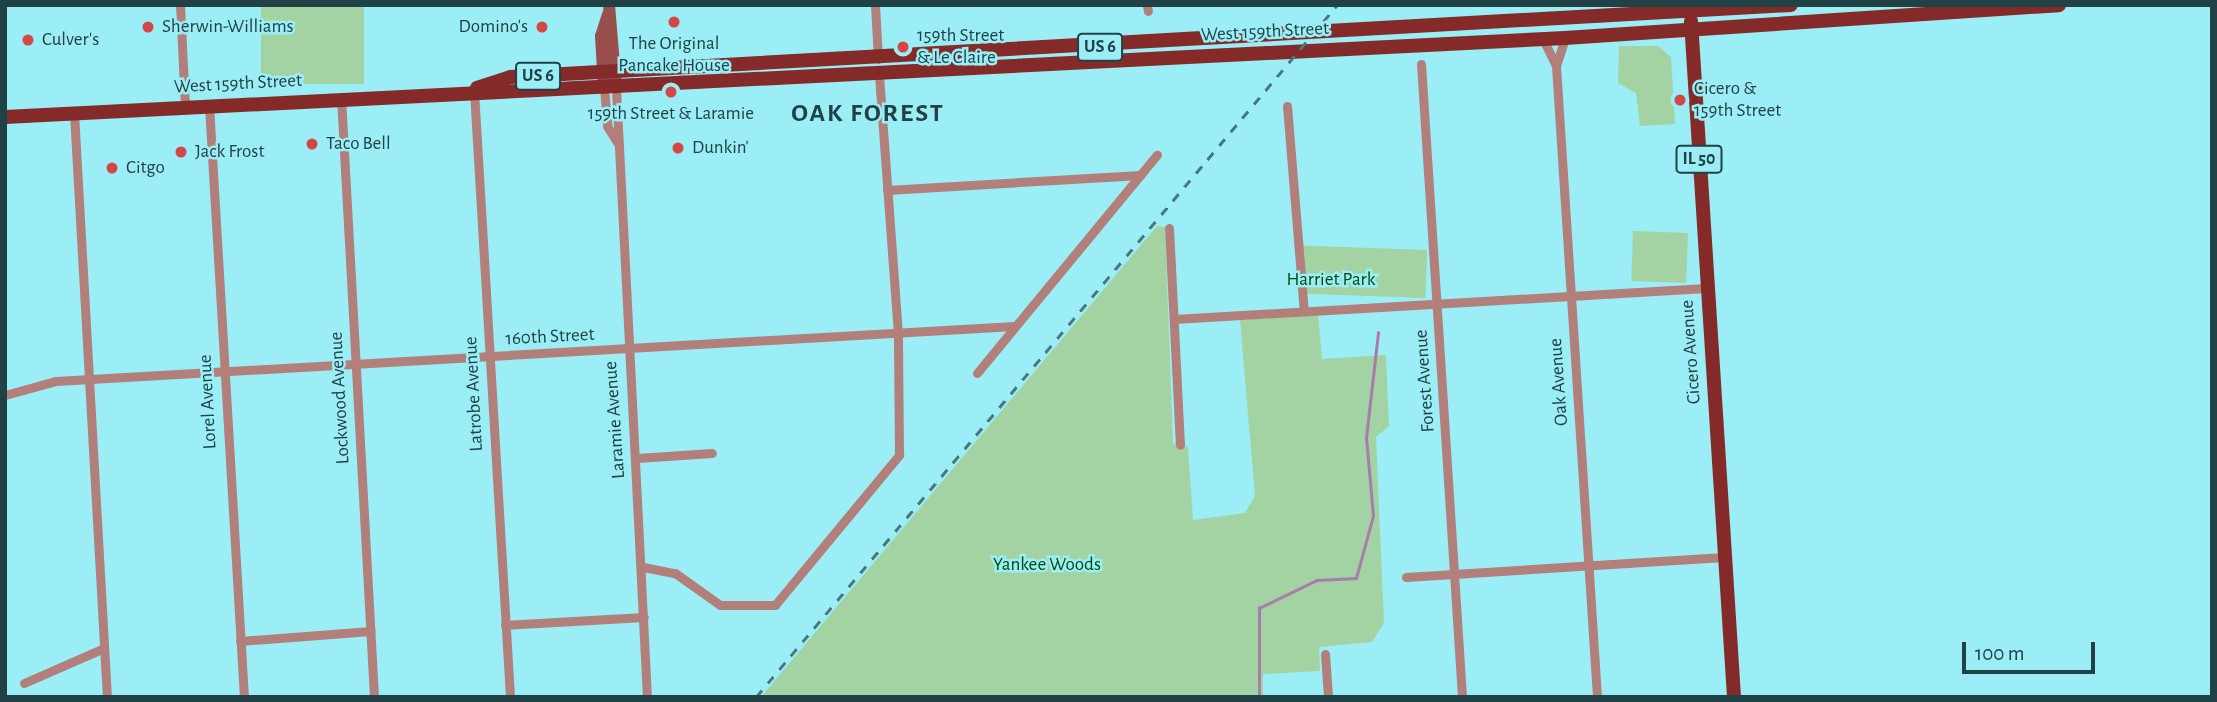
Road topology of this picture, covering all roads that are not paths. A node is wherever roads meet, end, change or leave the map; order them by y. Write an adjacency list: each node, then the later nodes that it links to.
1 (180, 5): 19 (street)
2 (875, 5): 12 (street)
3 (1791, 5): 6 (main road, West 159th Street / US 6)
4 (2059, 5): 7 (main road, West 159th Street / US 6)
5 (609, 8): 13 (street, Laramie Avenue)
6 (1690, 8): 7 (main road, Cicero Avenue / IL 50); 12 (main road, West 159th Street / US 6)
7 (1691, 30): 8 (main road, West 159th Street / US 6); 26 (main road, Cicero Avenue / IL 50)
8 (1564, 38): 9 (main road, West 159th Street / US 6); 11 (street, Oak Avenue)
9 (1542, 39): 11 (street, Oak Avenue); 12 (main road, West 159th Street / US 6)
10 (1421, 64): 28 (street, Forest Avenue)
11 (1556, 66): 27 (street, Oak Avenue)
12 (878, 67): 13 (main road, West 159th Street / US 6); 14 (main road, West 159th Street / US 6); 24 (street)
13 (609, 72): 14 (street, Laramie Avenue); 15 (main road, West 159th Street / US 6)
14 (610, 88): 15 (main road, West 159th Street / US 6); 33 (street, Laramie Avenue)
15 (474, 90): 16 (main road, West 159th Street / US 6); 34 (street, Latrobe Avenue)
16 (341, 97): 17 (main road, West 159th Street / US 6); 35 (street, Lockwood Avenue)
17 (209, 105): 19 (main road, West 159th Street / US 6); 37 (street, Lorel Avenue)
18 (1286, 106): 29 (street)
19 (185, 107): 20 (main road, West 159th Street / US 6)
20 (74, 113): 21 (main road, West 159th Street / US 6); 38 (street)
21 (5, 117)
22 (1157, 155): 23 (street)
23 (1141, 175): 24 (street); 31 (street)
24 (887, 190): 32 (street)
25 (1169, 228): 30 (street)
26 (1706, 288): 27 (street); 43 (main road, Cicero Avenue / IL 50)
27 (1571, 296): 28 (street); 44 (street, Oak Avenue)
28 (1437, 303): 29 (street); 46 (street, Forest Avenue)
29 (1304, 310): 30 (street)
30 (1174, 319): 40 (street)
31 (1014, 326): 32 (street, 160th Street); 36 (street)
32 (898, 334): 33 (street, 160th Street); 45 (street)
33 (630, 350): 34 (street, 160th Street); 42 (street, Laramie Avenue)
34 (490, 358): 35 (street, 160th Street); 49 (street, Latrobe Avenue)
35 (356, 363): 37 (street, 160th Street); 50 (street, Lockwood Avenue)
36 (976, 373)
37 (224, 374): 38 (street, 160th Street); 51 (street, Lorel Avenue)
38 (88, 379): 39 (street, 160th Street); 52 (street)
39 (5, 395)
40 (1180, 446)
41 (712, 453): 42 (street)
42 (637, 457): 45 (street, Laramie Avenue)
43 (1724, 557): 44 (street); 63 (main road, Cicero Avenue / IL 50)
44 (1589, 565): 46 (street); 62 (street, Oak Avenue)
45 (643, 568): 48 (street, Laramie Avenue)
46 (1454, 574): 47 (street); 61 (street, Forest Avenue)
47 (1406, 577)
48 (644, 617): 49 (street); 59 (street, Laramie Avenue)
49 (505, 625): 58 (street, Latrobe Avenue)
50 (372, 631): 51 (street); 57 (street, Lockwood Avenue)
51 (240, 641): 56 (street, Lorel Avenue)
52 (104, 648): 54 (street); 55 (street)
53 (1325, 654): 60 (street)
54 (24, 683)
55 (107, 697)
56 (244, 697)
57 (374, 697)
58 (510, 697)
59 (647, 697)
60 (1328, 697)
61 (1462, 697)
62 (1597, 697)
63 (1734, 697)

